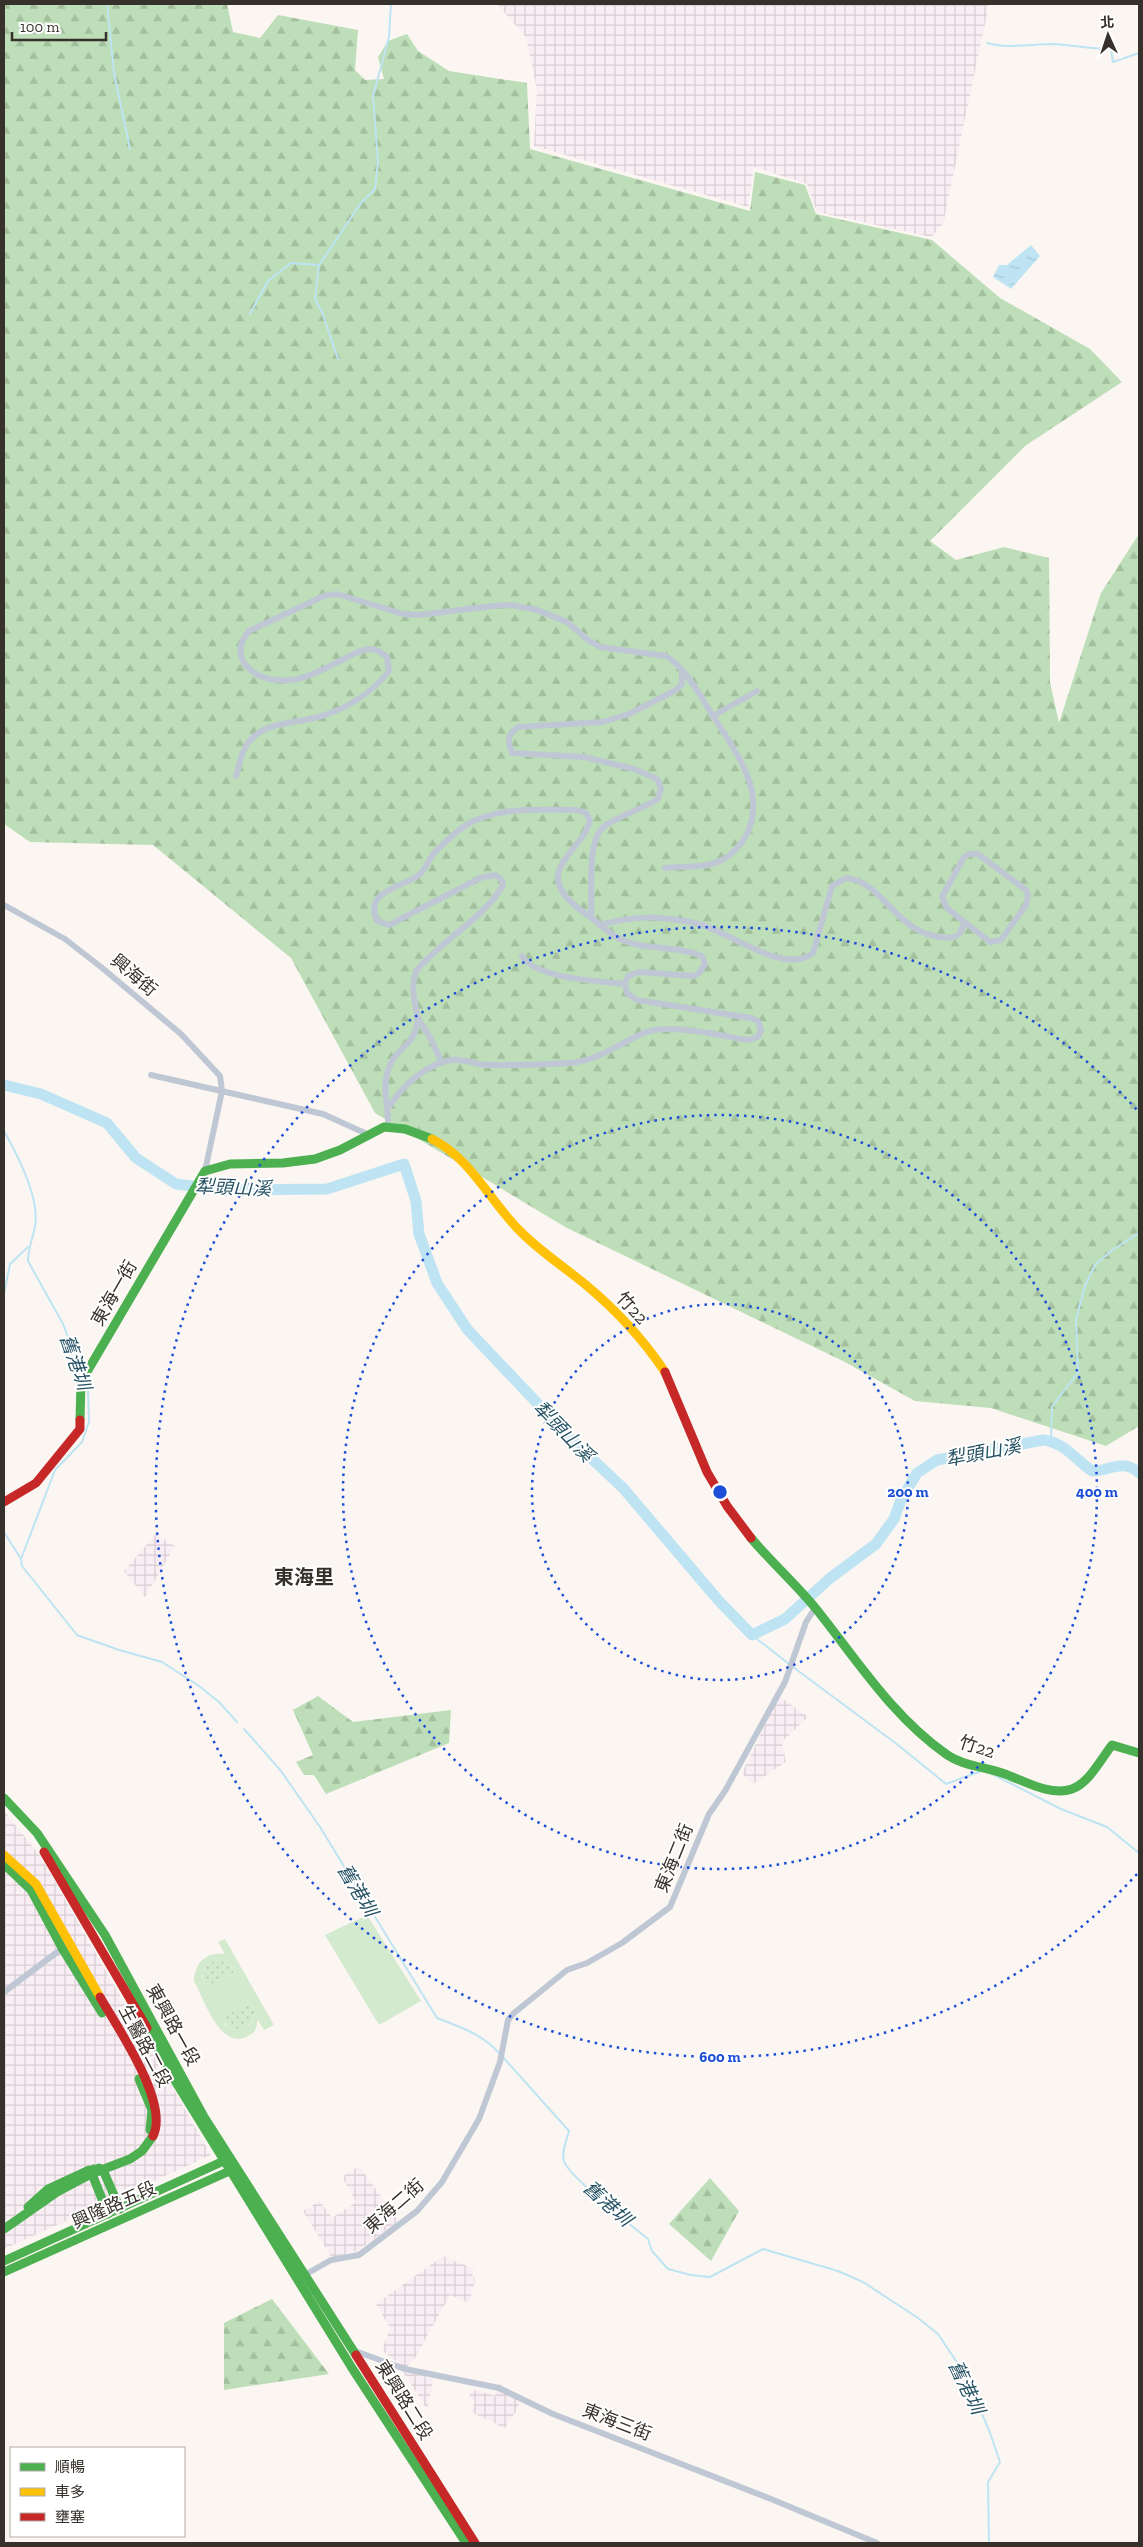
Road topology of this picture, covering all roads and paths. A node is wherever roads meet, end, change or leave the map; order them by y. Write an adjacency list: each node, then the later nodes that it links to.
1 (682, 672): 3 (street); 4 (street); 7 (street)
2 (757, 691): 3 (street)
3 (713, 716): 5 (street)
4 (236, 776)
5 (665, 868)
6 (4, 906): 15 (street, 興海街)
7 (591, 917): 9 (street); 12 (street)
8 (964, 922): 8 (street); 9 (street)
9 (600, 925): 11 (street)
10 (522, 956): 11 (street)
11 (625, 984): 13 (street)
12 (417, 1017): 13 (street); 16 (street)
13 (442, 1064): 16 (street)
14 (151, 1075): 15 (street)
15 (222, 1091): 18 (street); 19 (street)
16 (389, 1107): 17 (street)
17 (388, 1127): 18 (street, 竹22 / 竹22); 21 (street, 竹22 / 竹22)
18 (367, 1134): 19 (street, 竹22)
19 (205, 1171): 20 (street, 東海一街)
20 (4, 1502)
21 (815, 1608): 22 (street, 竹22 / 竹22); 38 (street, 東海二街)
22 (1139, 1753)
23 (4, 1798): 29 (street, 東興路一段)
24 (4, 1806): 29 (street, 東興路一段)
25 (4, 1854): 27 (street, 生醫路二段)
26 (4, 1864): 27 (street, 生醫路二段)
27 (66, 1946): 28 (street); 30 (street, 生醫路二段)
28 (4, 1992)
29 (227, 2159): 31 (street, 東興路一段); 32 (street, 興隆路五段)
30 (97, 2170): 32 (street); 33 (street); 34 (street, 生醫路二段); 35 (street, 生醫路二段)
31 (233, 2170): 37 (street, 興隆路五段); 38 (street, 東興路一段)
32 (120, 2209): 33 (street, 興隆路五段)
33 (108, 2214): 36 (street, 興隆路五段)
34 (4, 2223)
35 (4, 2229)
36 (4, 2260)
37 (4, 2272)
38 (301, 2277): 39 (street, 東興路二段); 40 (street, 東興路二段)
39 (341, 2349): 40 (street, 東海三街); 41 (street, 東興路二段)
40 (353, 2351): 42 (street, 東興路二段); 43 (street, 東海三街)
41 (466, 2543)
42 (476, 2543)
43 (877, 2543)

